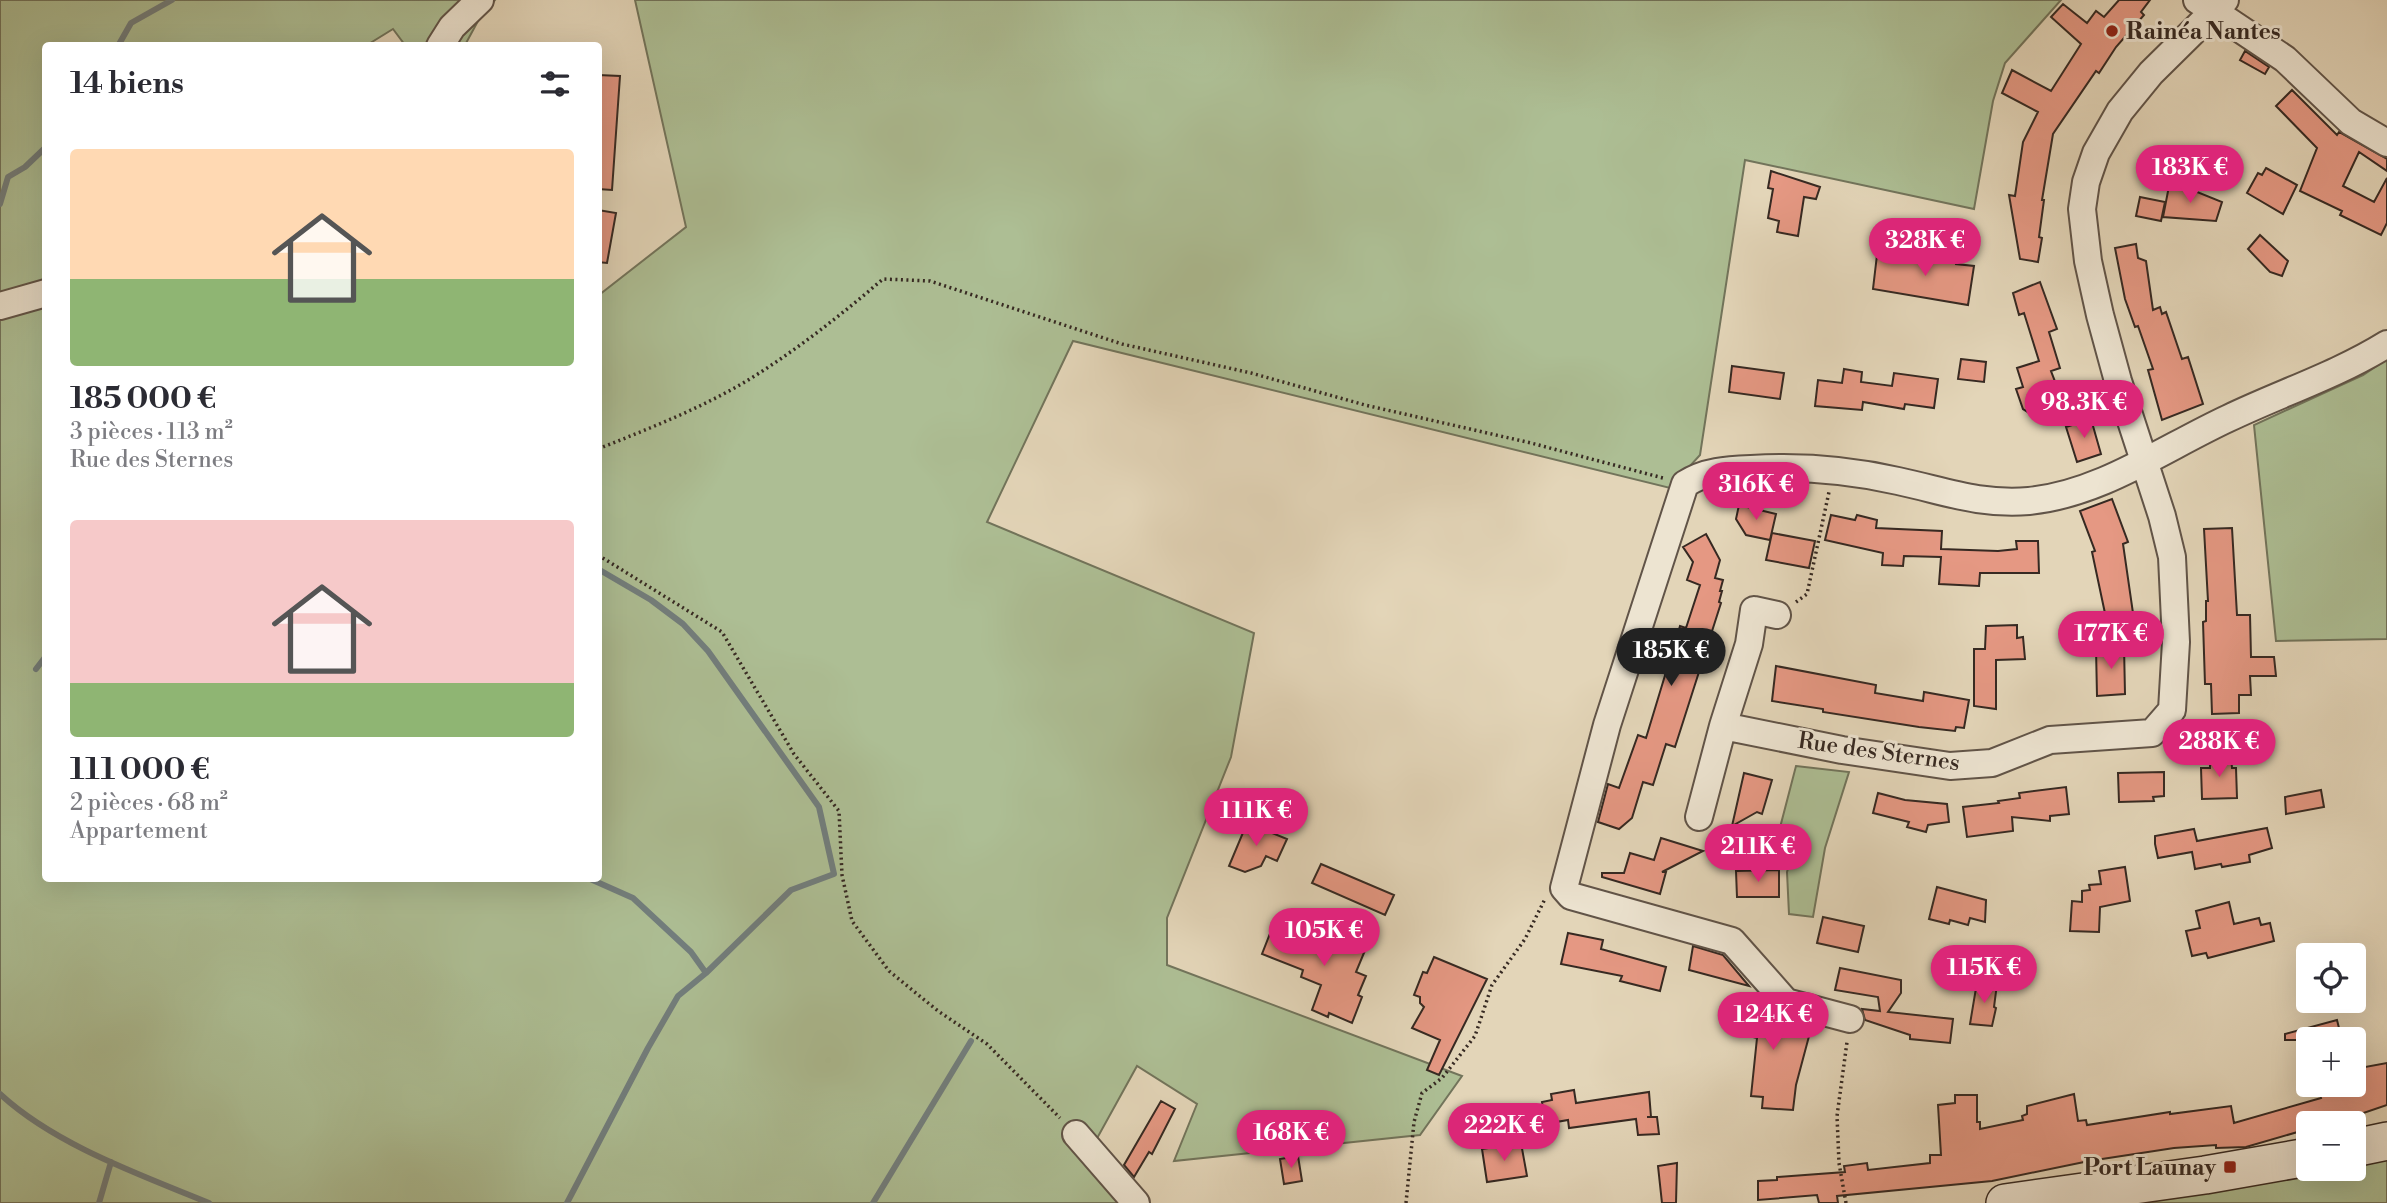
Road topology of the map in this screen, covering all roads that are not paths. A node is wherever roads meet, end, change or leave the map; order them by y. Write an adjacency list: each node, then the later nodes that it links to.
1 (480, 0): 3 (street)
2 (2211, 3): 4 (street); 8 (street, Rue des Sternes)
3 (443, 42)
4 (2387, 143)
5 (42, 294): 6 (street)
6 (0, 306)
7 (2387, 344): 8 (street)
8 (2144, 461): 10 (street, Rue des Sternes); 12 (street)
9 (1777, 615): 10 (street)
10 (1723, 726): 11 (street)
11 (1699, 817)
12 (1850, 1019)
13 (1076, 1134): 17 (street)
14 (2387, 1141): 15 (main road)
15 (2366, 1145)
16 (2296, 1159): 18 (main road)
17 (1136, 1203)
18 (2005, 1203)

